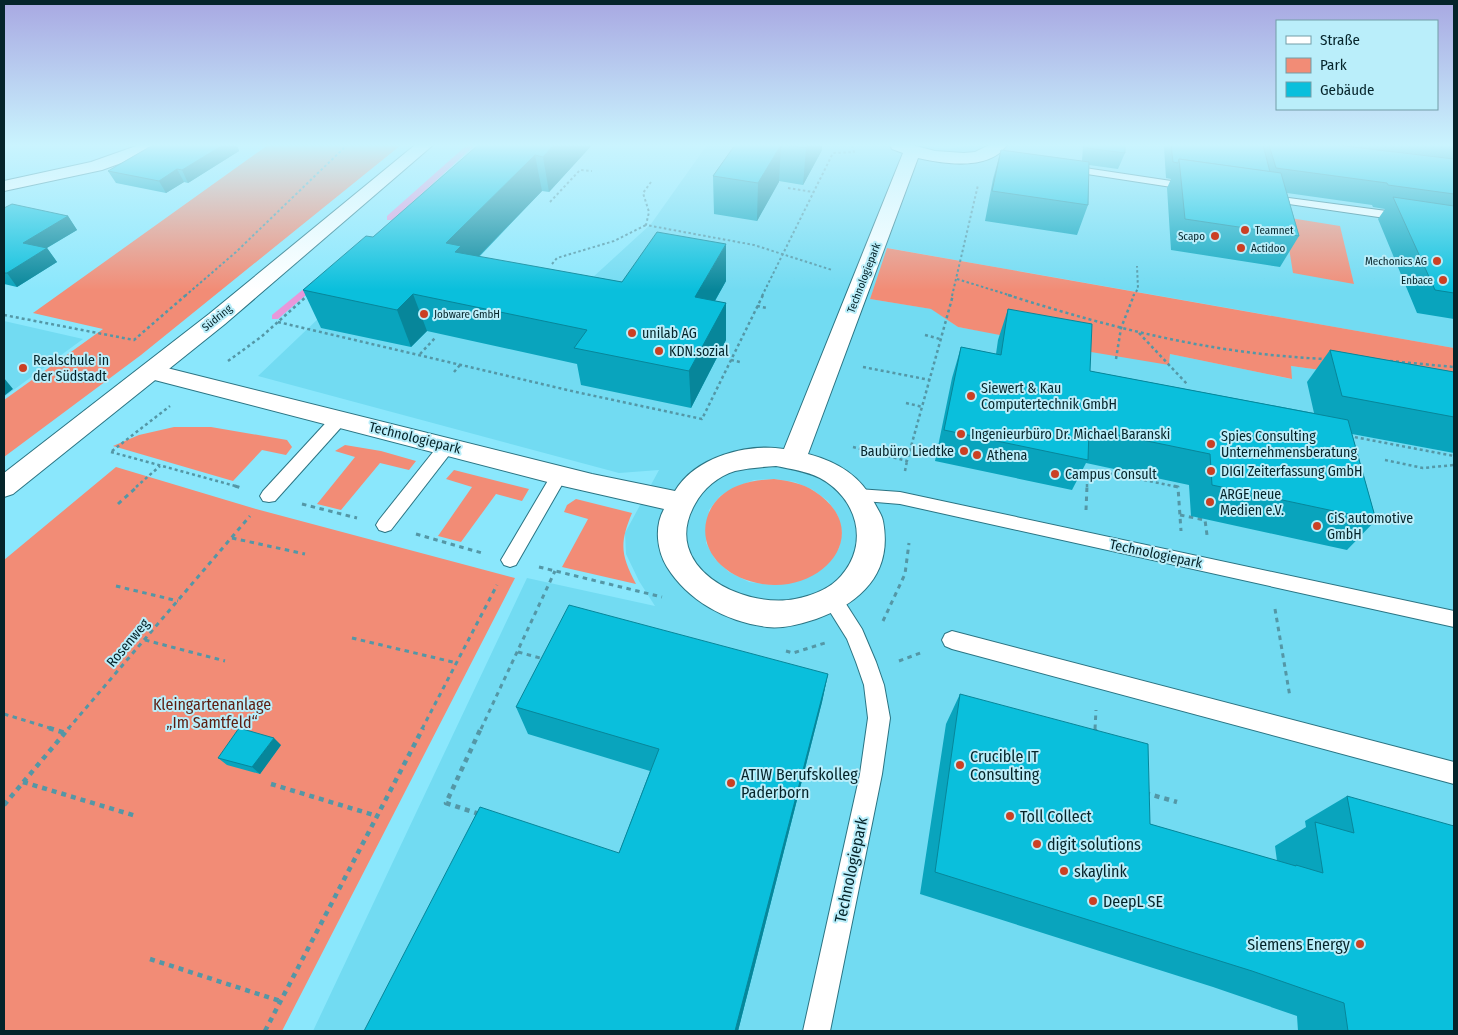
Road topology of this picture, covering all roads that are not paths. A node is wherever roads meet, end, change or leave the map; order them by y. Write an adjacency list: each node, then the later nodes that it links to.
1 (369, 193): 5 (street, Südring)
2 (891, 193): 8 (street, Technologiepark)
3 (1254, 196): 4 (lane)
4 (1454, 224)
5 (151, 372): 6 (street, Technologiepark); 10 (street, Südring)
6 (338, 419): 7 (street, Technologiepark); 12 (lane)
7 (447, 446): 9 (street, Technologiepark); 14 (lane)
8 (793, 460): 11 (street); 13 (street)
9 (559, 476): 13 (street, Technologiepark); 15 (lane)
10 (4, 487)
11 (858, 495): 16 (street); 17 (lane, Technologiepark)
12 (269, 496)
13 (680, 502): 16 (street)
14 (385, 526)
15 (510, 560)
16 (832, 599): 20 (lane, Technologiepark)
17 (1454, 619)
18 (952, 640): 19 (lane)
19 (1454, 773)
20 (816, 1031)

